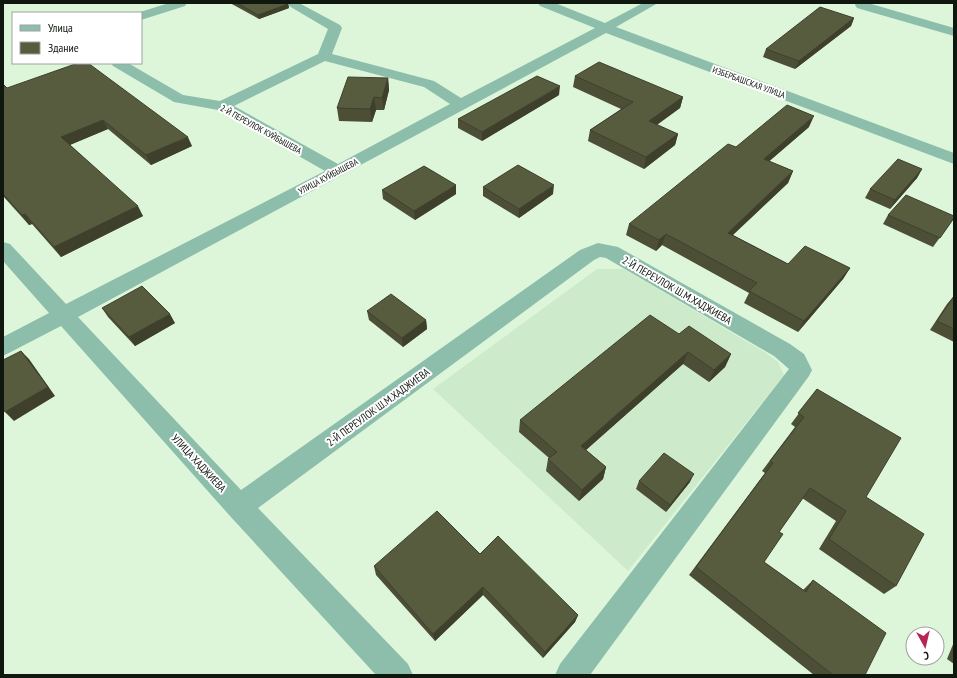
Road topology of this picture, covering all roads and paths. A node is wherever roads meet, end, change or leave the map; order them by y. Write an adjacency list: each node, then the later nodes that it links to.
1 (181, 3): 6 (street)
2 (290, 3): 9 (street)
3 (544, 3): 7 (street, ИЗБЕРБАШСКАЯ УЛИЦА)
4 (652, 3): 7 (street, УЛИЦА КУЙБЫШЕВА)
5 (861, 5): 8 (street)
6 (142, 16)
7 (606, 28): 11 (street, УЛИЦА КУЙБЫШЕВА); 13 (street, ИЗБЕРБАШСКАЯ УЛИЦА)
8 (954, 32)
9 (324, 56): 11 (street); 12 (street)
10 (120, 64): 12 (street, 2-Й ПЕРЕУЛОК КУЙБЫШЕВА)
11 (461, 104): 14 (street, УЛИЦА КУЙБЫШЕВА)
12 (222, 106): 14 (street, 2-Й ПЕРЕУЛОК КУЙБЫШЕВА)
13 (954, 158)
14 (338, 172): 16 (street, УЛИЦА КУЙБЫШЕВА)
15 (3, 249): 16 (street, УЛИЦА ХАДЖИЕВА)
16 (62, 315): 17 (street, УЛИЦА КУЙБЫШЕВА); 18 (street, УЛИЦА ХАДЖИЕВА)
17 (3, 347)
18 (239, 507): 19 (street, УЛИЦА ХАДЖИЕВА); 20 (street, 2-Й ПЕРЕУЛОК Ш.М.ХАДЖИЕВА)
19 (397, 675)
20 (571, 675)

